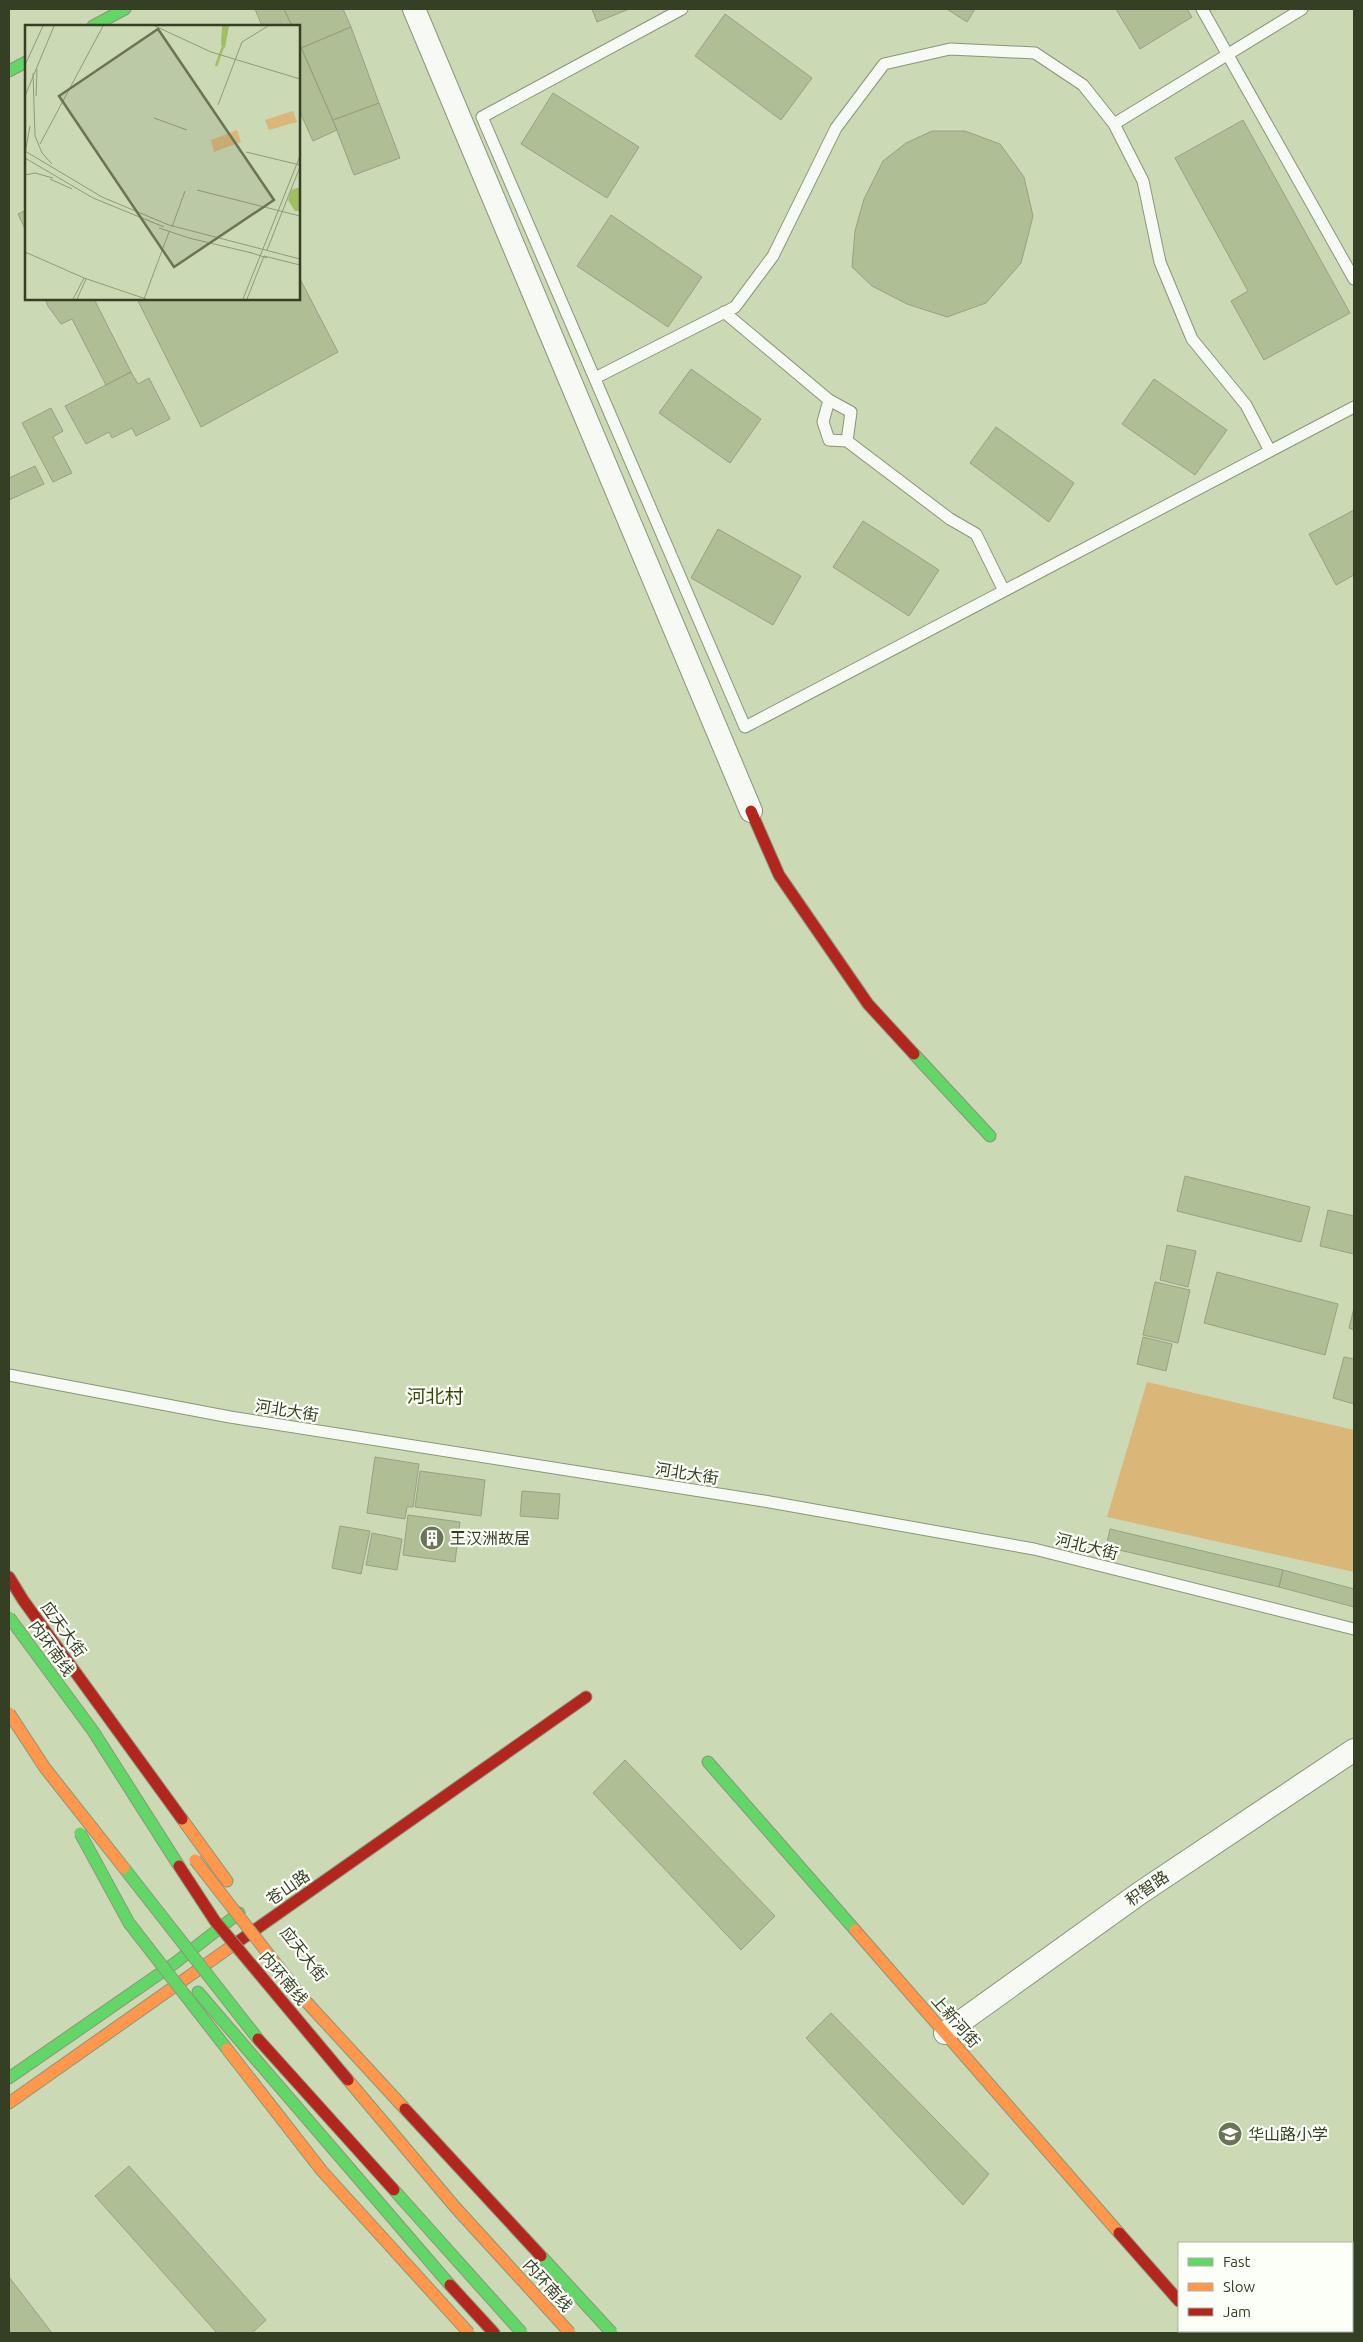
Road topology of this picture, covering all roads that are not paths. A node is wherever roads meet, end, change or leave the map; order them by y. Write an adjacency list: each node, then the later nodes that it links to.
1 (125, 9): 6 (main road)
2 (414, 9): 19 (street)
3 (682, 9): 13 (lane)
4 (1202, 9): 7 (lane)
5 (1302, 9): 7 (lane)
6 (95, 25)
7 (1229, 54): 10 (lane); 11 (lane)
8 (25, 63): 9 (main road)
9 (9, 71)
10 (1114, 124): 12 (lane); 17 (lane)
11 (1354, 279)
12 (724, 312): 13 (lane); 14 (lane)
13 (595, 378): 18 (lane)
14 (829, 400): 16 (lane); 16 (lane)
15 (1354, 407): 17 (lane)
16 (847, 441): 18 (lane)
17 (1270, 451): 18 (lane)
18 (1004, 592)
19 (751, 811): 20 (main road)
20 (990, 1136)
21 (9, 1375): 24 (lane, 河北大街)
22 (9, 1577): 36 (main road, 应天大街)
23 (9, 1616): 27 (main road, 内环南线, bridge)
24 (1354, 1629)
25 (586, 1697): 38 (main road, 苍山路)
26 (9, 1713): 31 (main road, bridge)
27 (93, 1731): 34 (main road, bridge); 51 (main road, 内环南线, bridge)
28 (14, 1743): 32 (main road)
29 (1354, 1750): 43 (street, 积智路)
30 (708, 1762): 43 (main road, 上新河街)
31 (45, 1768): 48 (main road, bridge); 50 (main road, bridge)
32 (60, 1807)
33 (72, 1823): 37 (main road)
34 (167, 1824)
35 (185, 1848): 52 (main road, bridge)
36 (241, 1899): 38 (main road, 应天大街); 40 (main road, 苍山路)
37 (135, 1910)
38 (265, 1929): 41 (main road, 苍山路)
39 (158, 1940): 40 (main road)
40 (174, 1963): 41 (main road); 44 (main road, 苍山路)
41 (187, 1979): 45 (main road, 苍山路); 49 (main road)
42 (310, 1988): 47 (main road, 应天大街)
43 (945, 2034): 46 (main road, 上新河街)
44 (9, 2078)
45 (9, 2103)
46 (1178, 2300)
47 (583, 2319)
48 (469, 2333)
49 (494, 2333)
50 (522, 2333)
51 (570, 2333)
52 (612, 2333)

